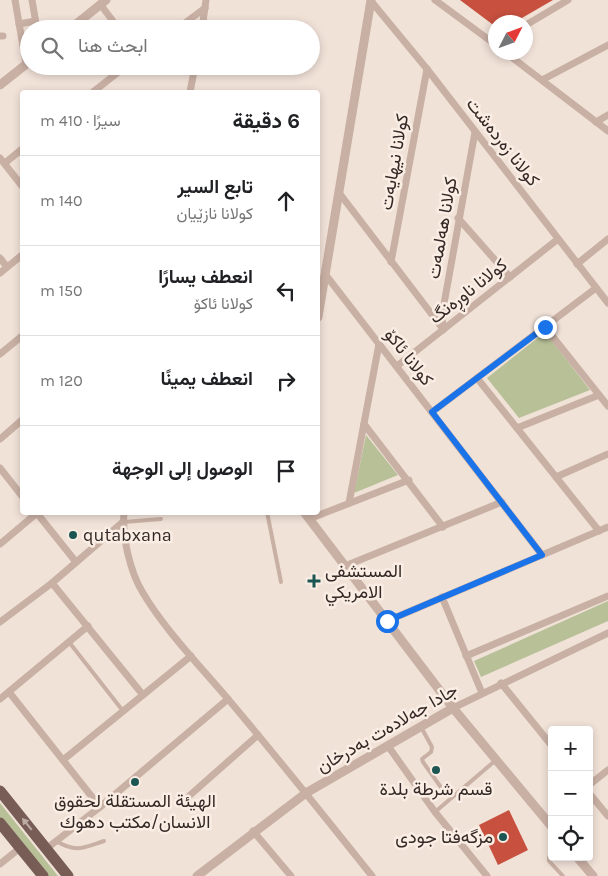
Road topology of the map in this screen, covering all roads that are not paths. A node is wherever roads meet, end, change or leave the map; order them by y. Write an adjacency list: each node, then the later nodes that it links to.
1 (15, 0): 14 (street)
2 (32, 0): 8 (street)
3 (435, 0): 16 (street)
4 (568, 0): 13 (street)
5 (371, 1): 20 (street, کولانا زەردەشت); 34 (street)
6 (103, 2): 9 (street); 10 (street)
7 (206, 4): 11 (street); 12 (street)
8 (35, 20)
9 (81, 20)
10 (114, 20)
11 (187, 20)
12 (203, 20)
13 (533, 21)
14 (19, 24): 15 (street)
15 (20, 29)
16 (488, 39)
17 (608, 45): 23 (street)
18 (516, 60): 23 (street)
19 (20, 69): 24 (street)
20 (427, 69): 30 (street, کولانا زەردەشت); 40 (street, کولانا نیهایەت)
21 (117, 75): 25 (street)
22 (193, 75): 26 (street)
23 (542, 80): 28 (street)
24 (0, 85)
25 (102, 90)
26 (190, 90)
27 (608, 115): 28 (street)
28 (596, 122): 29 (street)
29 (608, 130)
30 (475, 132): 35 (street, کولانا هەلمەت); 36 (street, کولانا زەردەشت)
31 (20, 150): 32 (street)
32 (2, 160): 33 (street)
33 (20, 183)
34 (340, 194): 40 (street); 44 (street)
35 (458, 218): 45 (street); 50 (street, کولانا هەلمەت)
36 (558, 239): 41 (street, کولانا زەردەشت); 45 (street, کولانا ناوڕەنگ)
37 (608, 239): 41 (street)
38 (20, 257): 42 (street)
39 (0, 258): 42 (street)
40 (391, 262): 50 (street)
41 (577, 264): 46 (street, کولانا زەردەشت)
42 (7, 267): 43 (street)
43 (0, 273)
44 (325, 274): 48 (street); 52 (street, کولانا ئاکۆ)
45 (510, 277): 50 (street, کولانا ناوڕەنگ)
46 (596, 288): 47 (street, کولانا زەردەشت); 49 (street)
47 (608, 303)
48 (320, 305)
49 (545, 327): 55 (street); 56 (street)
50 (443, 330): 54 (street, کولانا ناوڕەنگ)
51 (20, 338): 53 (street)
52 (380, 344): 54 (street, کولانا ئاکۆ); 60 (street)
53 (0, 354)
54 (397, 366): 58 (street, کولانا ئاکۆ)
55 (477, 378): 58 (street); 61 (street)
56 (599, 395): 57 (street); 61 (street)
57 (608, 406)
58 (432, 412): 68 (street, کولانا ئاکۆ)
59 (20, 422): 62 (street)
60 (364, 424): 66 (street); 69 (street)
61 (517, 428): 65 (street)
62 (0, 439)
63 (608, 454): 65 (street)
64 (0, 468): 67 (street)
65 (556, 477): 80 (street)
66 (409, 480): 69 (street); 78 (street)
67 (20, 493)
68 (502, 502): 78 (street); 82 (street, کولانا ئاکۆ)
69 (349, 504): 70 (street)
70 (320, 512)
71 (34, 515): 81 (street)
72 (38, 515): 83 (street)
73 (124, 515): 77 (street)
74 (268, 515): 86 (lane)
75 (306, 516): 84 (street)
76 (161, 519): 77 (lane)
77 (123, 522): 83 (street); 94 (street)
78 (443, 527): 84 (street)
79 (608, 527): 80 (street)
80 (599, 531): 82 (street)
81 (0, 544)
82 (542, 555): 88 (street)
83 (76, 562): 85 (street)
84 (345, 566): 89 (street)
85 (52, 582): 90 (street); 91 (street)
86 (281, 582)
87 (608, 596): 95 (street)
88 (442, 598): 89 (street); 95 (street)
89 (387, 621): 102 (street)
90 (0, 622)
91 (88, 626): 93 (street); 99 (street)
92 (608, 633): 96 (street, جادا جەلادەت بەدرخان)
93 (69, 642): 97 (street); 103 (lane)
94 (191, 656): 99 (street); 101 (street)
95 (466, 656): 98 (street)
96 (501, 683): 98 (street, جادا جەلادەت بەدرخان); 106 (street)
97 (9, 692): 100 (street); 108 (street)
98 (482, 693): 102 (street, جادا جەلادەت بەدرخان)
99 (143, 695): 103 (street)
100 (0, 699)
101 (228, 699): 105 (street); 117 (street)
102 (453, 708): 104 (street, جادا جەلادەت بەدرخان); 109 (street)
103 (123, 711): 108 (street)
104 (421, 727): 107 (street, جادا جەلادەت بەدرخان); 114 (lane)
105 (258, 736): 113 (street); 116 (street)
106 (548, 741)
107 (388, 746): 113 (street, جادا جەلادەت بەدرخان); 118 (street)
108 (62, 760): 117 (street)
109 (496, 760): 118 (lane); 120 (street)
110 (608, 770): 111 (street)
111 (593, 782)
112 (0, 791): 126 (main road, one-way to 112)
113 (306, 793): 122 (street, جادا جەلادەت بەدرخان); 134 (street)
114 (445, 793)
115 (593, 798): 119 (street)
116 (180, 804)
117 (100, 807): 123 (street)
118 (435, 812): 135 (street)
119 (608, 816)
120 (548, 819)
121 (0, 823): 125 (main road)
122 (253, 831): 132 (street, جادا جەلادەت بەدرخان); 133 (street)
123 (56, 841): 124 (lane); 126 (street)
124 (104, 841)
125 (20, 848): 129 (street); 130 (main road)
126 (46, 848): 131 (main road)
127 (549, 861): 136 (lane)
128 (580, 861): 137 (street)
129 (0, 864)
130 (43, 876)
131 (68, 876)
132 (196, 876)
133 (291, 876)
134 (372, 876)
135 (487, 876)
136 (562, 876)
137 (593, 876)

